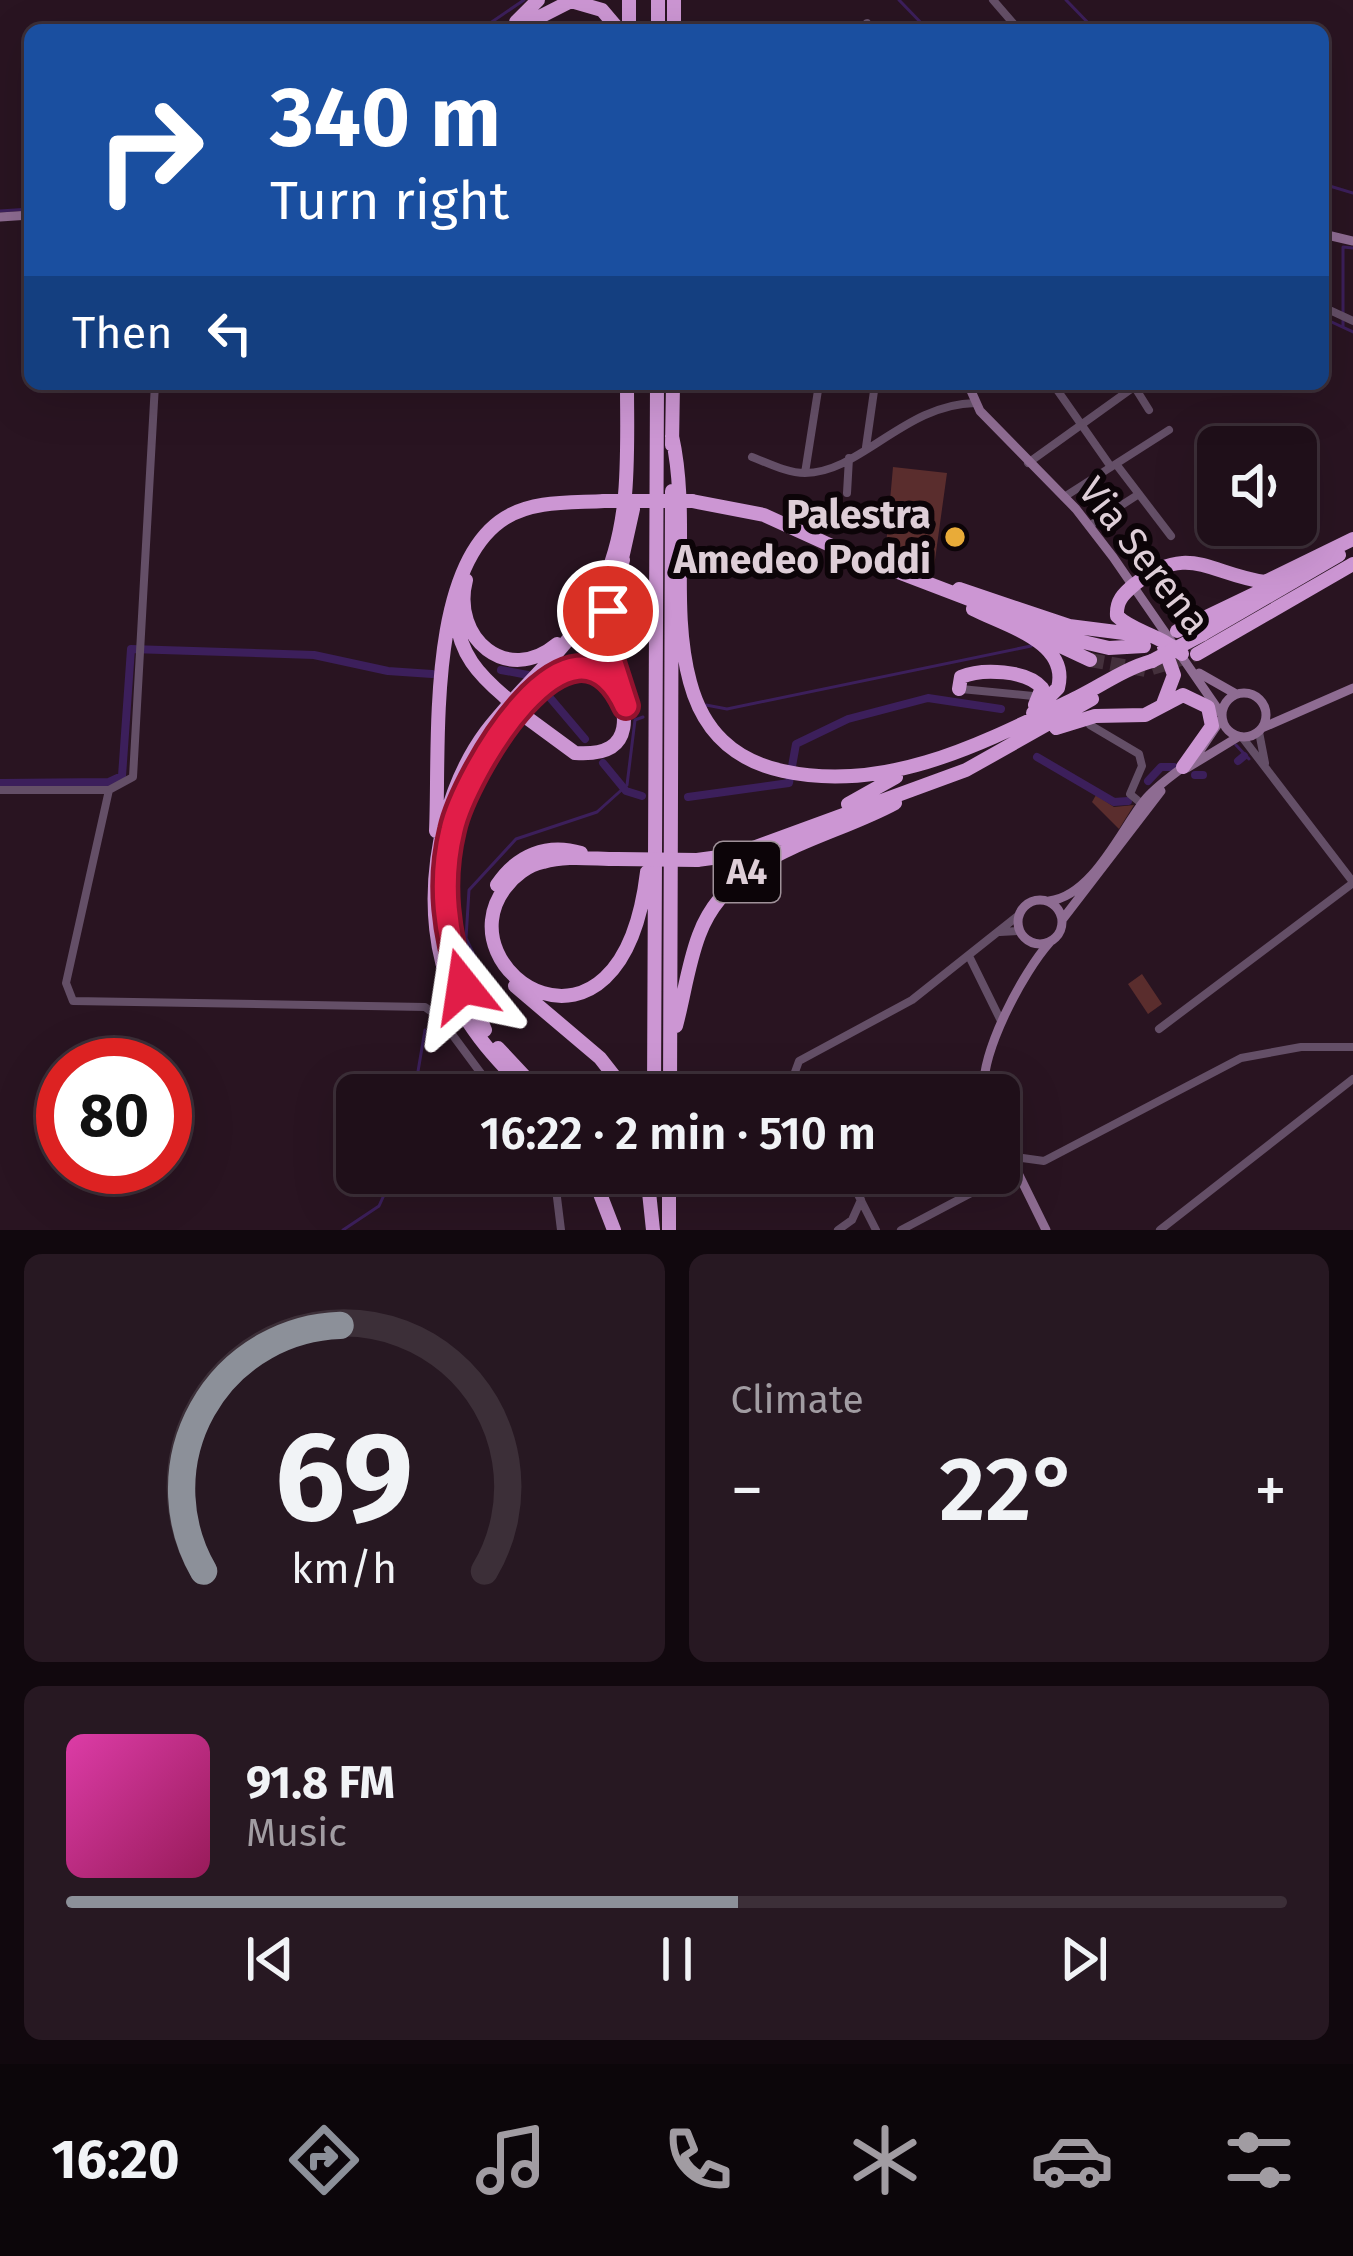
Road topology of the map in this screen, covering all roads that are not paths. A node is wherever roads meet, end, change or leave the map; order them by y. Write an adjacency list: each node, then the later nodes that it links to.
1 (538, 0): 3 (highway)
2 (993, 0): 6 (street)
3 (517, 24)
4 (524, 24): 5 (highway)
5 (614, 24)
6 (1014, 24)
7 (155, 390): 68 (street)
8 (631, 390): 36 (highway)
9 (631, 390): 41 (highway)
10 (657, 390): 70 (highway, A4)
11 (673, 390): 22 (highway, A4)
12 (818, 390): 28 (street)
13 (874, 390): 23 (street)
14 (970, 390): 18 (street, Via Serena)
15 (1057, 390): 20 (street)
16 (1127, 390): 20 (street)
17 (1137, 390): 19 (street)
18 (975, 403): 23 (street); 26 (street, Via Serena)
19 (1149, 410)
20 (1082, 424): 26 (street); 27 (street)
21 (1169, 430): 27 (street)
22 (673, 436): 64 (highway, A4); 87 (highway, A4)
23 (866, 447): 25 (street)
24 (752, 457): 28 (street)
25 (849, 457): 28 (street); 29 (street)
26 (1028, 463): 31 (street, Via Serena)
27 (1114, 466): 30 (street); 31 (street)
28 (805, 473)
29 (847, 493)
30 (1139, 494): 33 (street); 34 (street)
31 (1063, 497): 33 (street, Via Serena)
32 (508, 516): 38 (highway); 40 (highway, bridge); 41 (highway)
33 (1089, 526): 39 (street, Via Serena)
34 (1171, 536)
35 (1353, 546): 39 (highway); 42 (highway); 46 (highway, A4, bridge)
36 (622, 560): 47 (highway); 54 (highway)
37 (1353, 564): 44 (highway)
38 (463, 569): 54 (highway, bridge); 75 (highway)
39 (1133, 586): 44 (street, Via Serena); 44 (highway)
40 (936, 587): 43 (highway); 45 (highway); 53 (highway); 58 (highway)
41 (600, 590): 75 (highway)
42 (1177, 631)
43 (1144, 646)
44 (1191, 659): 50 (street); 56 (street, Via Serena)
45 (1090, 660)
46 (1152, 661): 58 (highway, A4); 60 (highway, A4)
47 (541, 686): 54 (highway); 90 (highway)
48 (959, 688): 51 (street); 58 (highway)
49 (1353, 688): 55 (street)
50 (1237, 694): 52 (street); 56 (street)
51 (1034, 696)
52 (1262, 702): 55 (street); 59 (street)
53 (1163, 704): 60 (highway, A4); 63 (highway, A4)
54 (626, 706)
55 (1296, 713): 59 (street)
56 (1222, 717): 61 (street); 63 (street)
57 (1090, 725): 65 (street)
58 (1010, 729): 64 (highway, A4)
59 (1261, 730): 61 (street); 62 (street)
60 (1028, 737): 66 (highway, A4)
61 (1240, 737): 62 (street); 78 (street)
62 (1265, 764): 74 (street)
63 (1183, 767): 69 (street)
64 (913, 768): 72 (highway, A4)
65 (1138, 776): 69 (street); 71 (street)
66 (925, 786): 72 (highway, A4); 87 (highway, A4)
67 (0, 790): 68 (street)
68 (109, 790): 88 (street)
69 (1150, 794): 71 (street)
70 (656, 801): 73 (highway, A4); 92 (highway, A4)
71 (1142, 804): 76 (street)
72 (790, 834): 73 (highway, A4, bridge)
73 (597, 859): 91 (highway, A4)
74 (1353, 883): 85 (street)
75 (436, 898): 89 (highway)
76 (1049, 901): 77 (street); 78 (street)
77 (1019, 915): 79 (street); 83 (street)
78 (1062, 920): 80 (street)
79 (1023, 936): 80 (street); 81 (street); 82 (street)
80 (1050, 942): 82 (street)
81 (969, 956): 83 (street); 84 (street)
82 (1034, 968): 84 (street)
83 (923, 991): 94 (street)
84 (1001, 1021): 95 (street)
85 (1159, 1029)
86 (1353, 1047): 97 (street)
87 (670, 1048): 93 (highway, A4)
88 (481, 1074)
89 (509, 1074)
90 (524, 1074)
91 (612, 1074)
92 (654, 1074)
93 (670, 1074)
94 (796, 1074)
95 (985, 1074)
96 (1353, 1079): 119 (street)
97 (1020, 1162)
98 (1020, 1174): 108 (street)
99 (1020, 1192): 108 (street)
100 (557, 1194): 110 (street)
101 (600, 1194): 111 (highway)
102 (610, 1194): 112 (highway)
103 (651, 1194): 113 (highway)
104 (669, 1194): 114 (highway)
105 (859, 1194): 109 (street)
106 (974, 1194): 107 (street)
107 (970, 1196): 117 (street)
108 (1029, 1196): 118 (street)
109 (861, 1198): 115 (street); 116 (street)
110 (561, 1230)
111 (614, 1230)
112 (624, 1230)
113 (653, 1230)
114 (669, 1230)
115 (838, 1230)
116 (875, 1230)
117 (901, 1230)
118 (1046, 1230)
119 (1160, 1230)

